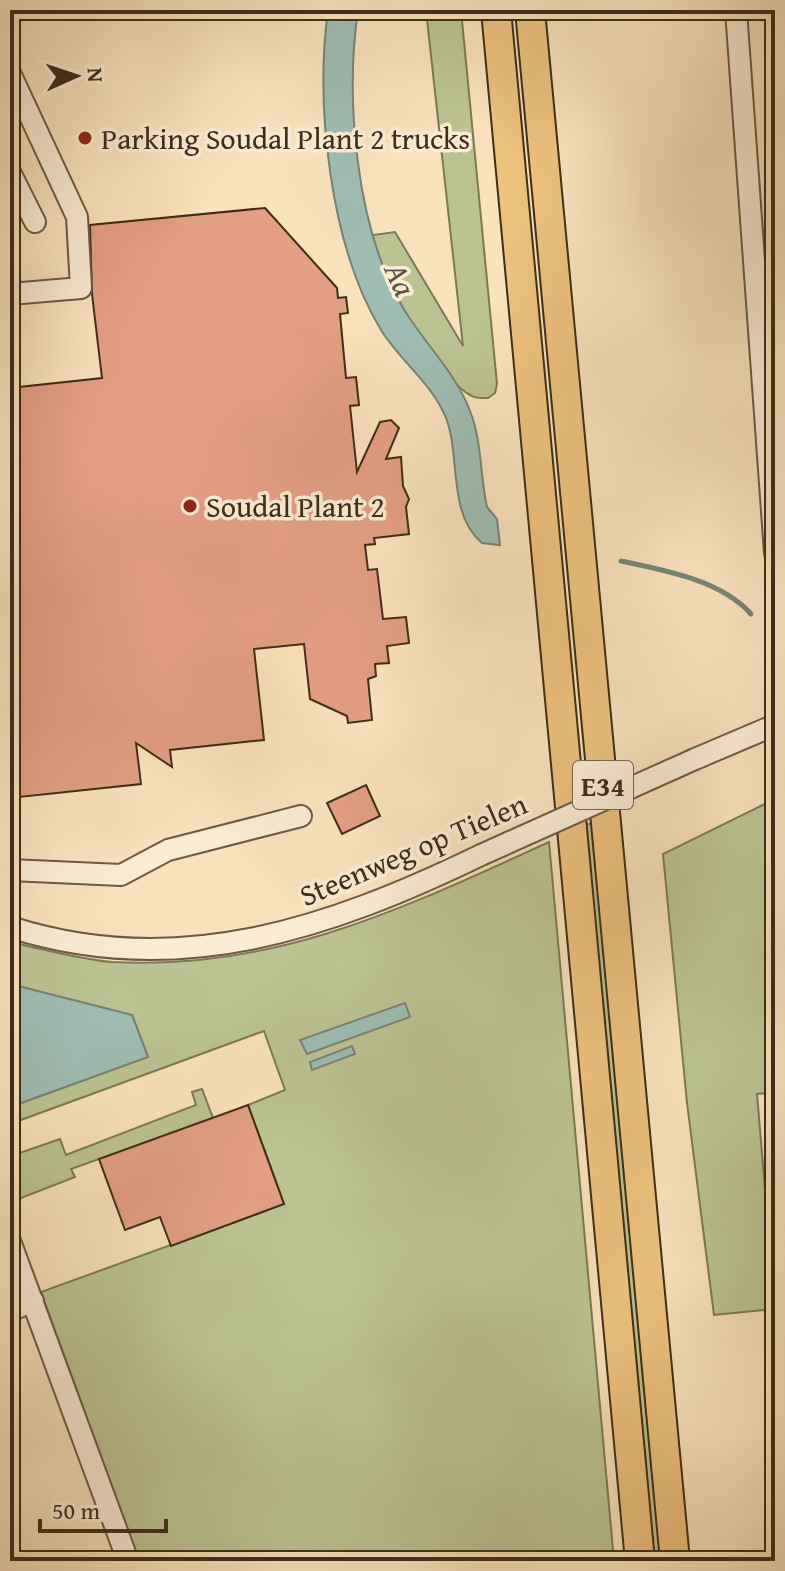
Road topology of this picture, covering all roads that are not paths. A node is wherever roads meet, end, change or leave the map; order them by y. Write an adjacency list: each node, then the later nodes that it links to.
1 (496, 10): 17 (highway, E34)
2 (530, 10): 18 (highway, E34)
3 (736, 10): 8 (street)
4 (10, 73): 7 (street)
5 (10, 172): 6 (street)
6 (35, 222)
7 (10, 294)
8 (775, 553)
9 (775, 725): 12 (street, Steenweg op Tielen, bridge)
10 (301, 816): 11 (street)
11 (10, 870)
12 (10, 927)
13 (10, 1241): 14 (street)
14 (33, 1301): 15 (street); 16 (street)
15 (10, 1311)
16 (128, 1561)
17 (640, 1561)
18 (675, 1561)

